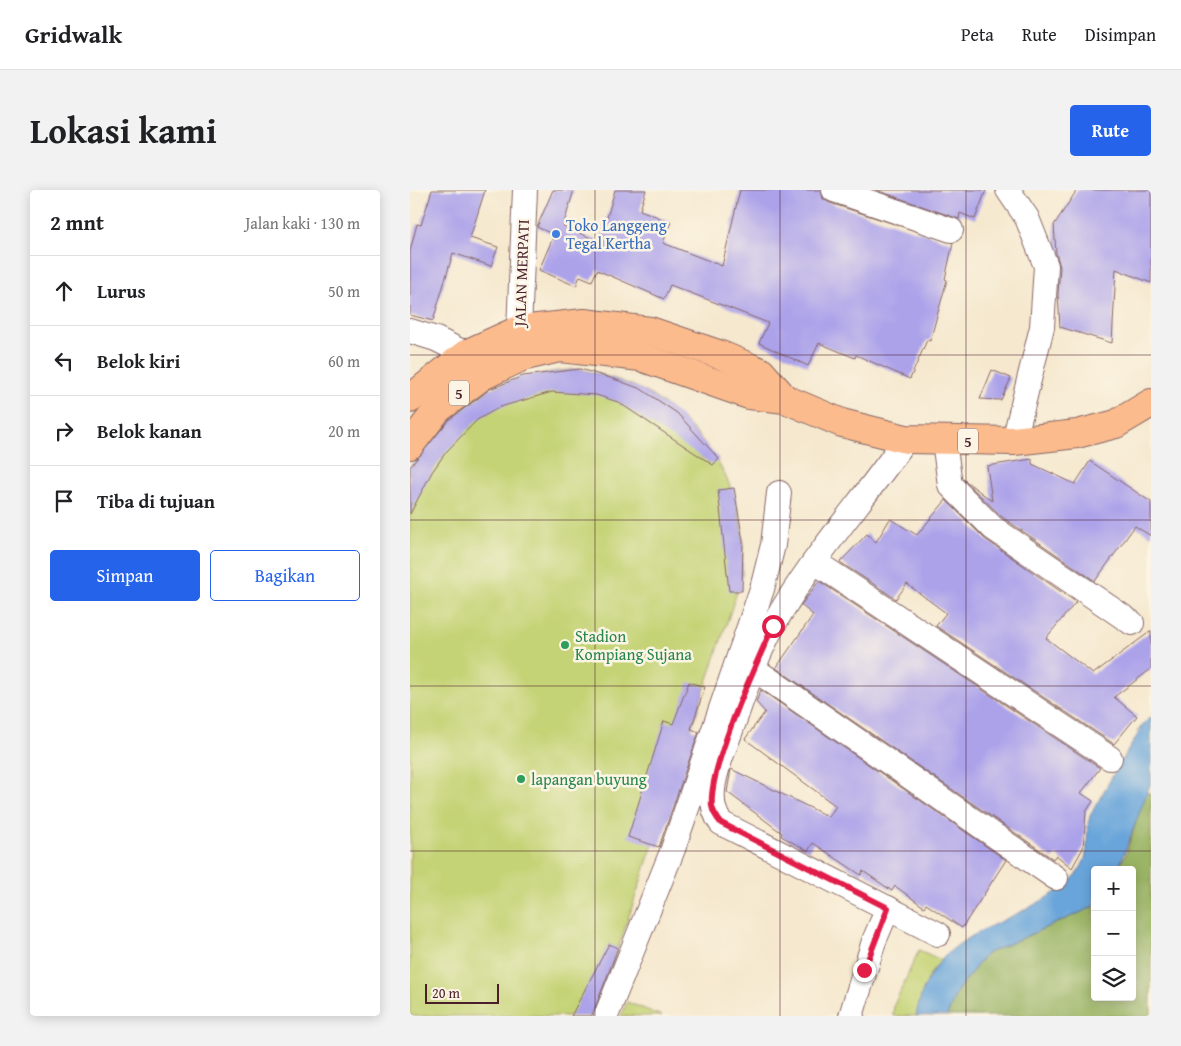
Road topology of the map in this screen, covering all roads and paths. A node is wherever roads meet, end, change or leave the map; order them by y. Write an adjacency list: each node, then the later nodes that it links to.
1 (525, 190): 6 (street, JALAN MERPATI)
2 (834, 190): 4 (street)
3 (1008, 190): 11 (street)
4 (951, 230)
5 (410, 330): 7 (street)
6 (520, 344): 7 (highway, 5); 10 (highway, 5); 13 (highway, 5)
7 (466, 354): 8 (highway, 5)
8 (410, 398)
9 (1151, 402): 11 (highway, 5)
10 (906, 439): 12 (highway, 5); 15 (street)
11 (1014, 441): 12 (highway, 5)
12 (944, 442): 16 (street)
13 (410, 445)
14 (779, 493): 22 (street)
15 (815, 562): 17 (street); 18 (street)
16 (1132, 623)
17 (754, 670): 19 (street); 20 (street)
18 (1110, 758)
19 (1056, 878)
20 (888, 908): 21 (street); 23 (street)
21 (938, 934)
22 (606, 1016)
23 (852, 1016)

